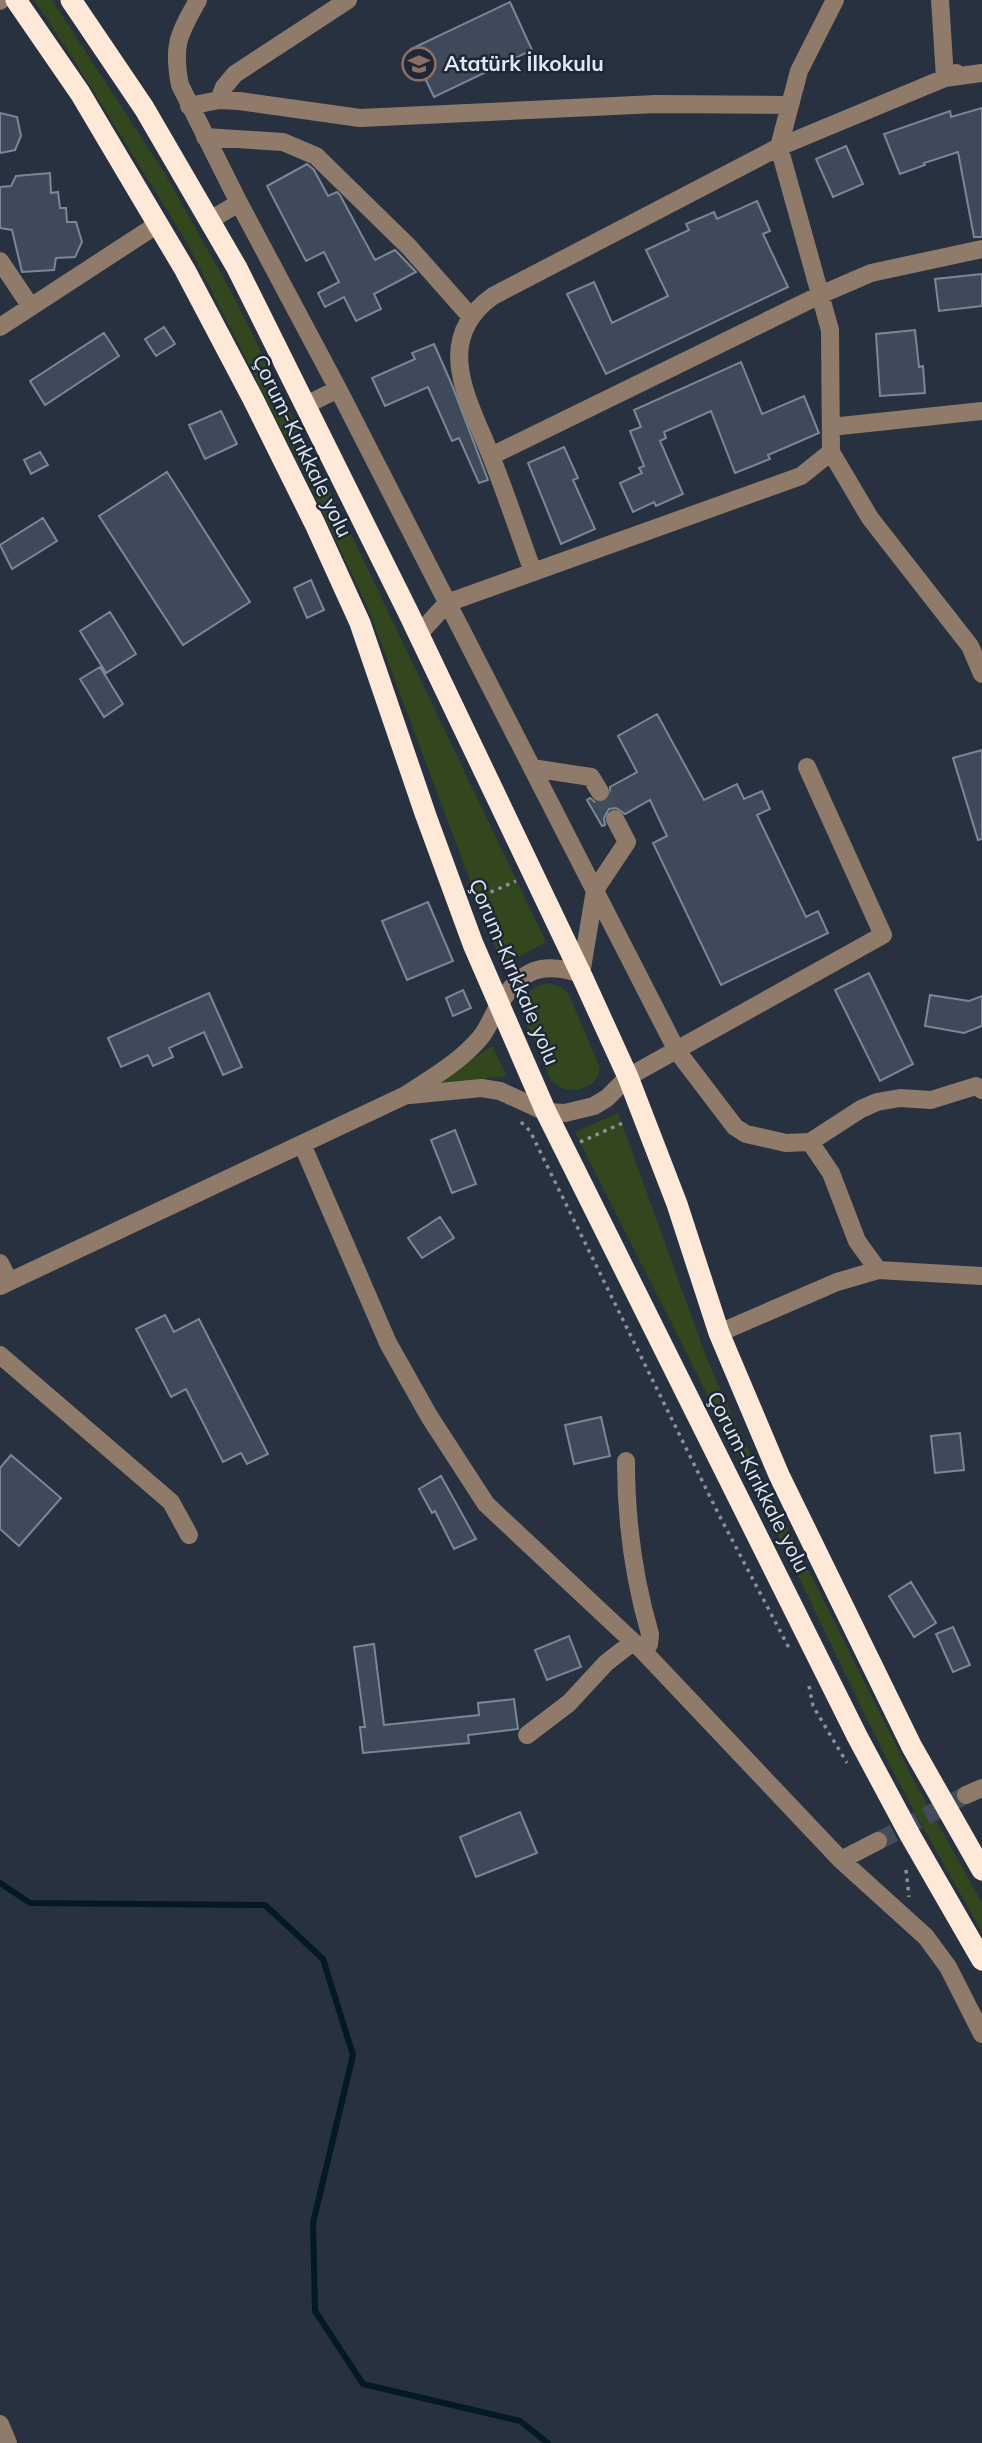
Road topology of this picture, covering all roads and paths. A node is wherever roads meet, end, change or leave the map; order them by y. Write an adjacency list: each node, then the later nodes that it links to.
1 (16, 0): 17 (highway, Çorum-Kırıkkale yolu)
2 (71, 0): 16 (highway, Çorum-Kırıkkale yolu)
3 (348, 0): 10 (street)
4 (835, 0): 12 (street)
5 (940, 0): 9 (street)
6 (192, 4): 11 (street)
7 (982, 62): 9 (street)
8 (982, 73): 9 (street)
9 (945, 78): 14 (street)
10 (219, 100): 11 (street); 12 (street)
11 (189, 106): 13 (street)
12 (790, 106): 14 (street)
13 (205, 137): 15 (street); 22 (street)
14 (779, 147): 20 (street); 22 (street)
15 (239, 203): 16 (street); 24 (street)
16 (210, 220): 25 (highway, Çorum-Kırıkkale yolu)
17 (158, 224): 21 (street); 40 (highway, Çorum-Kırıkkale yolu)
18 (982, 249): 20 (street)
19 (0, 261): 21 (street)
20 (820, 295): 27 (street); 29 (street)
21 (31, 307): 23 (street)
22 (471, 317): 29 (street)
23 (0, 327)
24 (338, 388): 25 (street); 31 (street)
25 (306, 405): 32 (highway, Çorum-Kırıkkale yolu)
26 (982, 411): 27 (street)
27 (831, 428): 28 (street)
28 (831, 452): 30 (street); 33 (street)
29 (491, 456): 30 (street)
30 (533, 572): 31 (street)
31 (447, 603): 32 (street); 35 (street)
32 (419, 634): 38 (highway, Çorum-Kırıkkale yolu)
33 (982, 674)
34 (807, 767): 43 (street)
35 (532, 768): 36 (street); 39 (street)
36 (600, 792)
37 (615, 819): 39 (street)
38 (533, 874): 40 (path); 41 (highway, Çorum-Kırıkkale yolu)
39 (595, 890): 41 (street); 43 (street)
40 (458, 906): 42 (highway, Çorum-Kırıkkale yolu)
41 (581, 974): 42 (street); 44 (highway, Çorum-Kırıkkale yolu)
42 (499, 1004): 46 (street); 47 (highway, Çorum-Kırıkkale yolu)
43 (677, 1051): 44 (street); 49 (street)
44 (628, 1077): 47 (street); 55 (highway, Çorum-Kırıkkale yolu)
45 (980, 1086): 49 (street)
46 (406, 1095): 47 (street); 50 (street)
47 (546, 1112): 69 (highway, Çorum-Kırıkkale yolu)
48 (512, 1115): 60 (path)
49 (810, 1142): 52 (street)
50 (302, 1144): 54 (street); 59 (street)
51 (0, 1263): 54 (street)
52 (878, 1270): 53 (street); 55 (street)
53 (982, 1276)
54 (5, 1283)
55 (719, 1333): 65 (highway, Çorum-Kırıkkale yolu)
56 (0, 1355): 58 (street)
57 (626, 1461): 59 (street)
58 (188, 1535)
59 (638, 1647): 62 (street); 66 (street)
60 (794, 1659)
61 (808, 1684): 63 (path)
62 (527, 1735)
63 (848, 1766)
64 (878, 1842): 66 (street)
65 (979, 1856)
66 (841, 1860): 68 (street)
67 (905, 1861): 68 (path)
68 (912, 1923): 70 (street)
69 (982, 1960)
70 (982, 2034)
71 (0, 2424): 72 (street)
72 (8, 2443)

